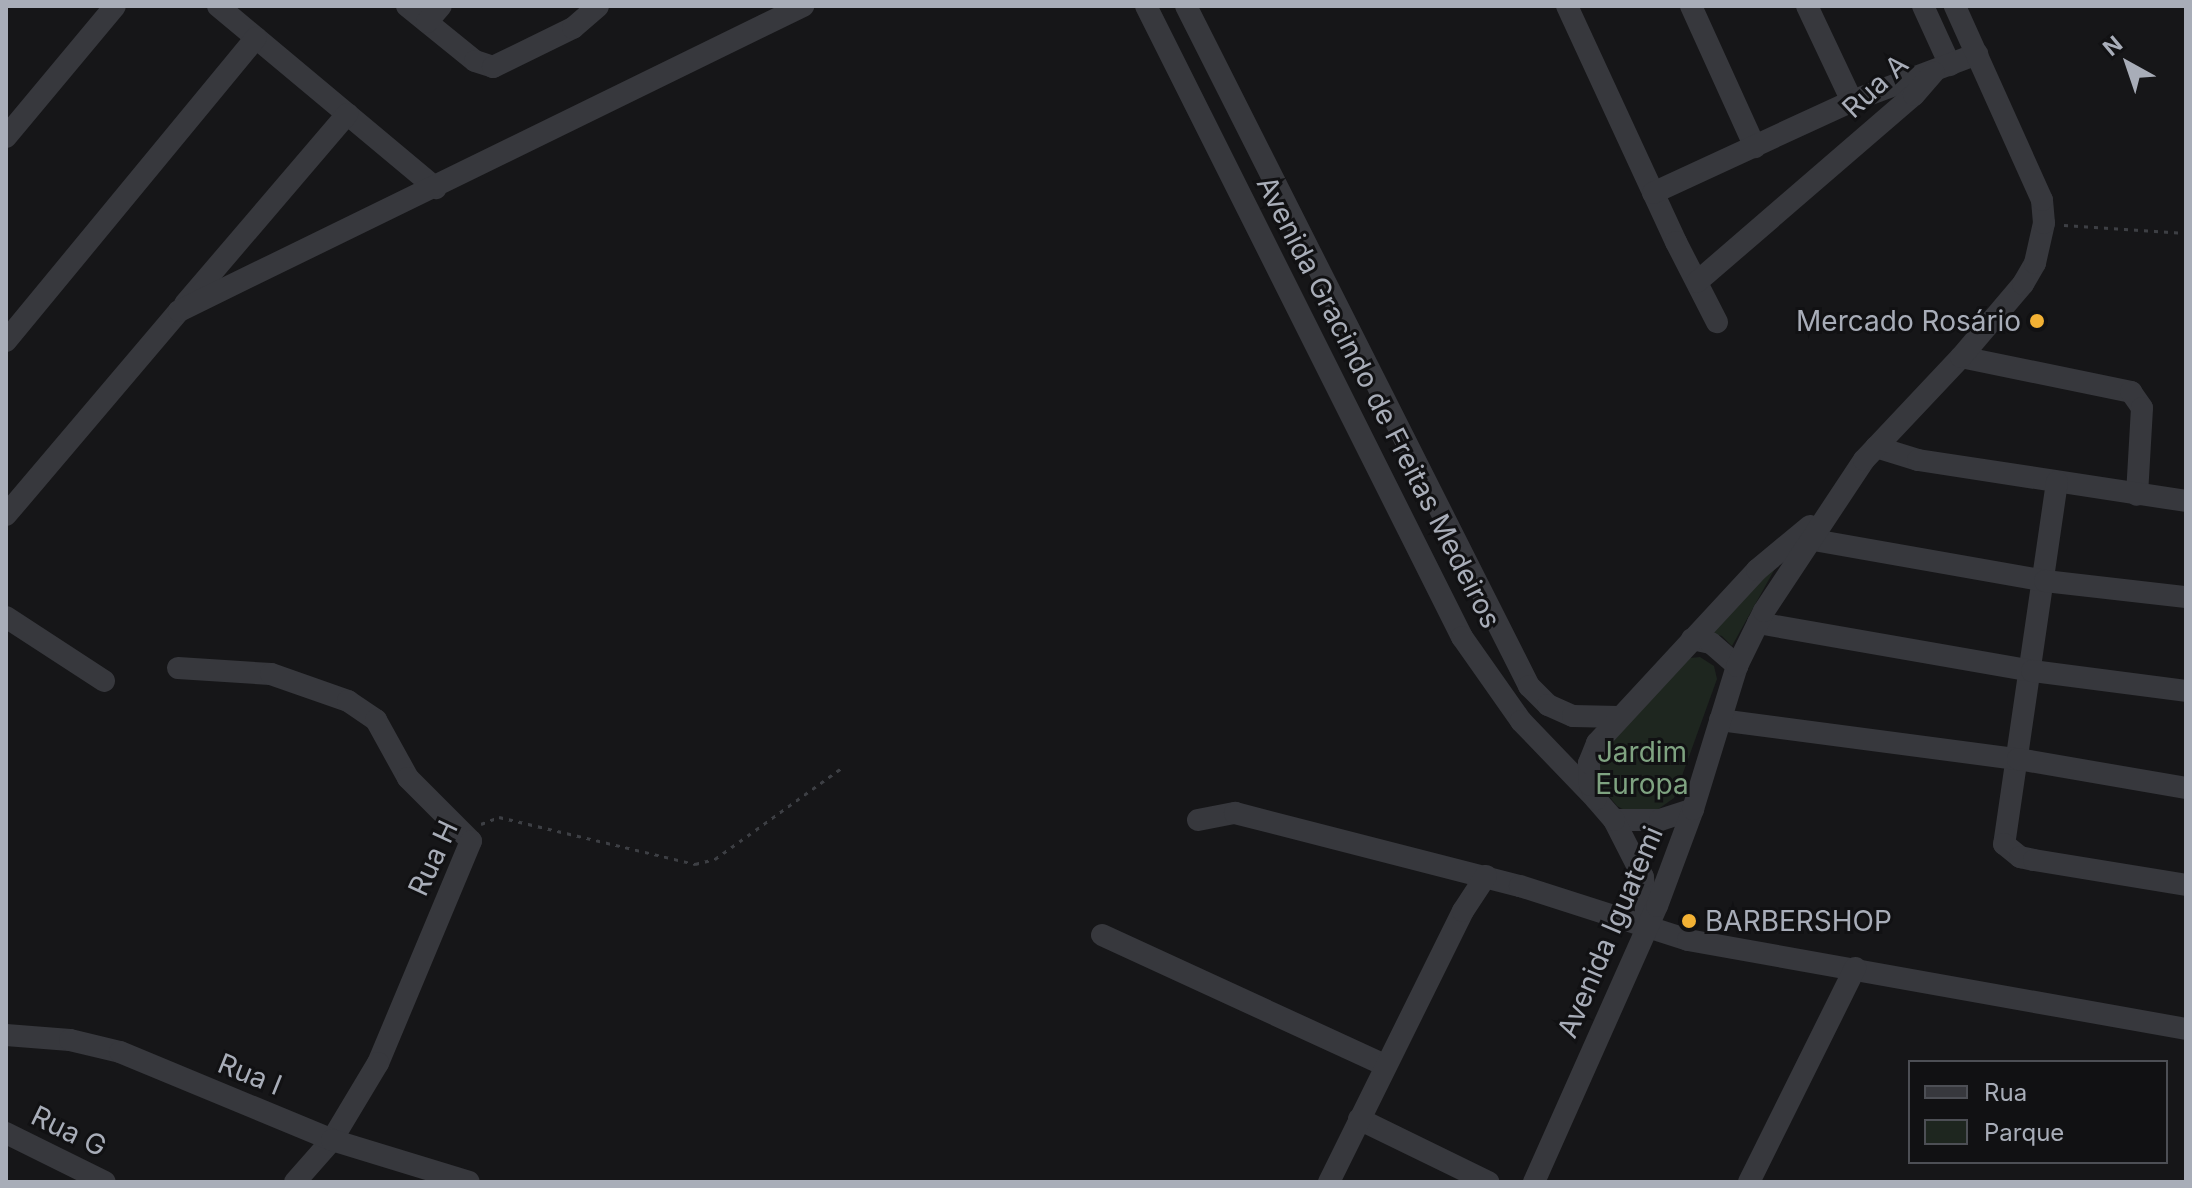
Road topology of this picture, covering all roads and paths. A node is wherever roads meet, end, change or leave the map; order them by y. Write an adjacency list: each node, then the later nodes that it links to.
1 (115, 6): 19 (street)
2 (218, 6): 14 (street)
3 (407, 6): 13 (street)
4 (598, 6): 13 (street)
5 (803, 6): 21 (street)
6 (1146, 6): 54 (street, Avenida Gracindo de Freitas Medeiros)
7 (1186, 6): 49 (street, Avenida Gracindo de Freitas Medeiros)
8 (1567, 6): 22 (street)
9 (1691, 6): 20 (street)
10 (1807, 6): 17 (street)
11 (1923, 6): 16 (street)
12 (1955, 6): 15 (street, Avenida Iguatemi)
13 (434, 14)
14 (256, 38): 18 (street); 28 (street)
15 (1977, 54): 16 (street); 23 (street, Avenida Iguatemi)
16 (1942, 68): 17 (street, Rua A); 25 (street, Rua A)
17 (1852, 101): 20 (street, Rua A)
18 (347, 114): 21 (street); 26 (street)
19 (6, 137)
20 (1755, 147): 22 (street, Rua A)
21 (436, 188): 26 (street)
22 (1653, 193): 25 (street)
23 (2044, 223): 24 (path); 29 (street, Avenida Iguatemi)
24 (2186, 233)
25 (1697, 282): 27 (street)
26 (179, 311): 32 (street)
27 (1717, 322)
28 (6, 341)
29 (1961, 357): 30 (street, Avenida Iguatemi); 34 (street)
30 (1876, 447): 31 (street); 36 (street, Avenida Iguatemi)
31 (2057, 482): 34 (street); 39 (street)
32 (32, 485): 33 (street); 37 (street)
33 (6, 495)
34 (2137, 495): 35 (street)
35 (2186, 501)
36 (1826, 514): 38 (street, Avenida Iguatemi); 43 (street)
37 (6, 515)
38 (1808, 539): 39 (street); 42 (street, Avenida Iguatemi)
39 (2045, 581): 40 (street); 46 (street)
40 (2186, 597)
41 (6, 617): 47 (street)
42 (1758, 623): 44 (street, Avenida Iguatemi); 46 (street)
43 (1692, 639): 44 (street); 49 (street)
44 (1737, 666): 50 (street, Avenida Iguatemi)
45 (178, 668): 58 (street)
46 (2032, 671): 48 (street); 51 (street)
47 (104, 681)
48 (2186, 691)
49 (1619, 717): 54 (street)
50 (1720, 720): 51 (street); 55 (street, Avenida Iguatemi)
51 (2018, 759): 53 (street); 60 (street)
52 (843, 767): 58 (path, Rua H)
53 (2186, 788)
54 (1596, 799): 57 (street, Avenida Gracindo de Freitas Medeiros)
55 (1693, 809): 57 (street); 61 (street, Avenida Iguatemi)
56 (1198, 820): 59 (street)
57 (1614, 820): 61 (street, Avenida Gracindo de Freitas Medeiros)
58 (471, 841): 69 (street, Rua H)
59 (1486, 876): 61 (street); 66 (street)
60 (2186, 885)
61 (1648, 928): 63 (street); 75 (street, Avenida Iguatemi)
62 (1102, 935): 66 (street)
63 (1855, 968): 64 (street); 76 (street)
64 (2186, 1029)
65 (6, 1035): 69 (street, Rua I)
66 (1385, 1065): 67 (street)
67 (1359, 1119): 73 (street); 74 (street)
68 (6, 1133): 71 (street, Rua G)
69 (332, 1140): 70 (street, Rua H); 72 (street, Rua I)
70 (299, 1181)
71 (105, 1182)
72 (469, 1182)
73 (1329, 1182)
74 (1488, 1182)
75 (1534, 1182)
76 (1749, 1182)

